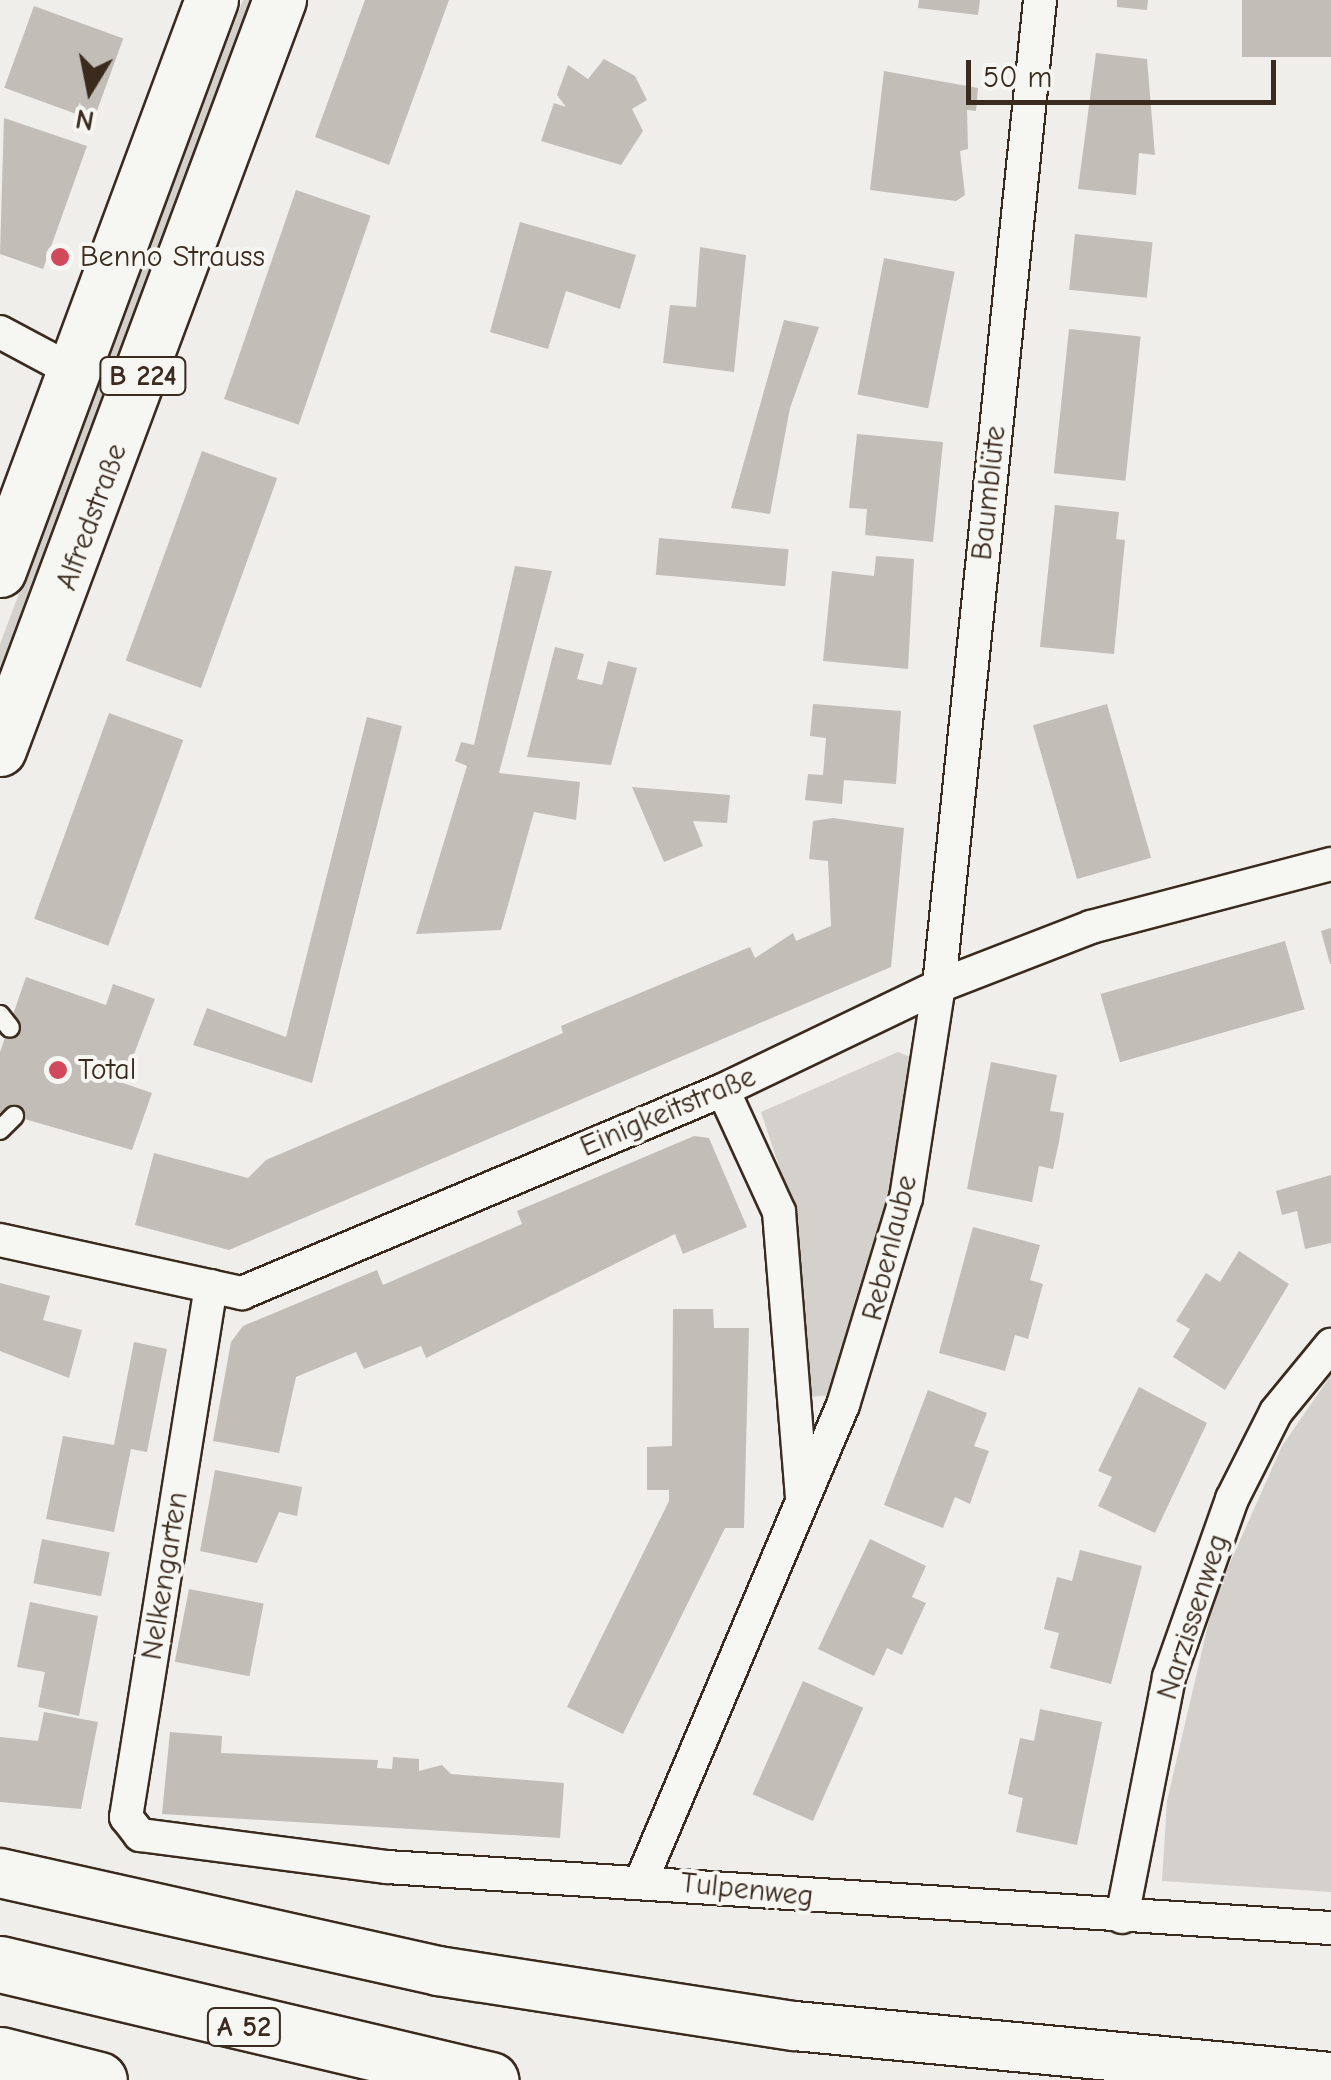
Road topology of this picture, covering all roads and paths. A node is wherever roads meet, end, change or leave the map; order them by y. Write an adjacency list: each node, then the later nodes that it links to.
1 (212, 0): 5 (main road, B 224)
2 (280, 0): 7 (main road, Alfredstraße / B 224)
3 (1040, 0): 9 (street, Baumblüte)
4 (0, 332): 5 (street)
5 (74, 372): 6 (main road, B 224)
6 (0, 571)
7 (0, 750)
8 (1331, 864): 9 (street, Einigkeitstraße)
9 (939, 986): 10 (street, Einigkeitstraße); 16 (street, Rebenlaube)
10 (723, 1090): 14 (street, Einigkeitstraße); 16 (street, Rebenlaube)
11 (14, 1116): 12 (lane)
12 (0, 1130)
13 (0, 1240): 14 (street, Einigkeitstraße)
14 (212, 1286): 17 (street, Nelkengarten)
15 (1331, 1345): 20 (street, Narzissenweg)
16 (802, 1500): 19 (street, Rebenlaube)
17 (164, 1843): 19 (street, Tulpenweg)
18 (0, 1873): 24 (main road)
19 (642, 1879): 20 (street, Tulpenweg)
20 (1122, 1917): 21 (street, Tulpenweg)
21 (1331, 1928)
22 (0, 1964): 26 (highway, A 52)
23 (0, 2055): 25 (highway)
24 (1331, 2077)
25 (99, 2080)
26 (490, 2080)

